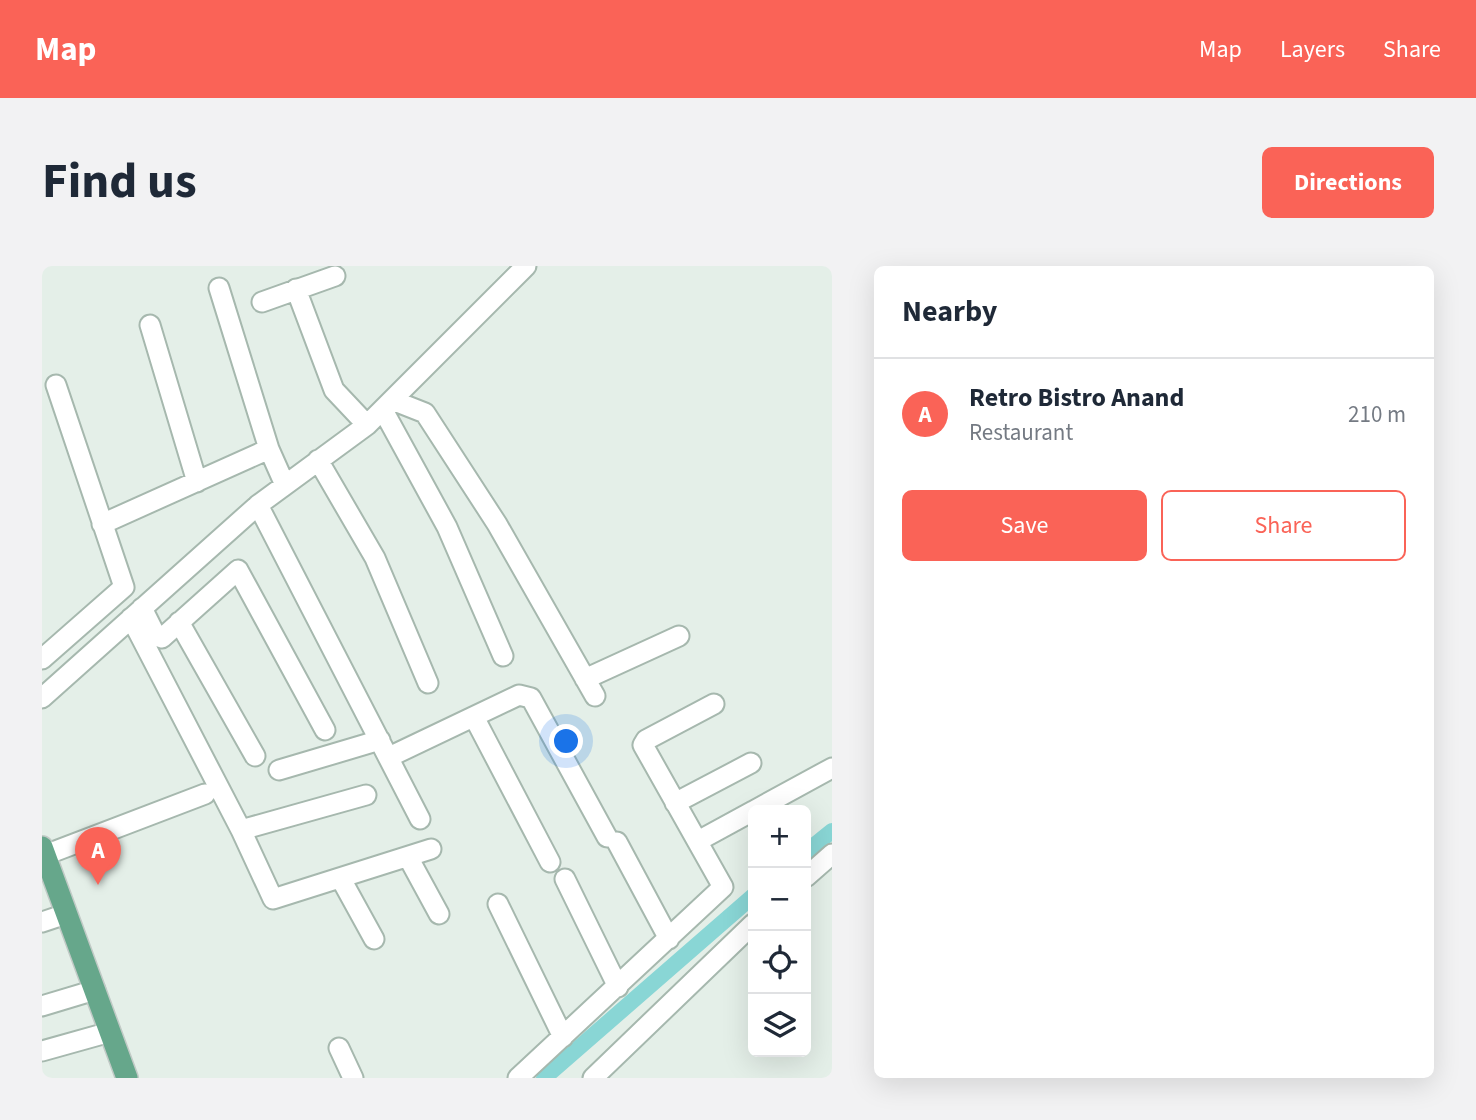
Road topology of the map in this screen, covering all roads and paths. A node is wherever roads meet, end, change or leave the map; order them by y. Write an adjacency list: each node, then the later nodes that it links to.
1 (526, 266): 8 (street)
2 (335, 276): 4 (street)
3 (219, 288): 10 (street)
4 (296, 289): 5 (street); 9 (street)
5 (262, 302)
6 (150, 325): 12 (street)
7 (56, 385): 15 (street)
8 (388, 405): 9 (street); 18 (street); 19 (street)
9 (367, 425): 11 (street)
10 (269, 449): 12 (street); 13 (street)
11 (318, 460): 13 (street); 21 (street)
12 (197, 482): 15 (street)
13 (285, 485): 14 (street)
14 (258, 505): 16 (street); 26 (street)
15 (102, 524): 20 (street)
16 (136, 613): 17 (street); 22 (street); 38 (street)
17 (179, 622): 25 (street); 27 (street)
18 (678, 636)
19 (503, 656)
20 (42, 659)
21 (428, 683)
22 (42, 698)
23 (714, 704): 34 (street)
24 (474, 717): 28 (street); 44 (street); 54 (street)
25 (325, 730)
26 (380, 740): 28 (street); 31 (street)
27 (255, 756)
28 (389, 757): 37 (street)
29 (751, 763): 34 (street)
30 (832, 768): 35 (street)
31 (279, 770)
32 (205, 794): 41 (street)
33 (366, 795): 38 (street)
34 (675, 803): 39 (street)
35 (765, 805)
36 (748, 814): 39 (street)
37 (420, 818)
38 (241, 830): 46 (street)
39 (698, 841): 54 (street)
40 (431, 849): 43 (street)
41 (43, 851): 49 (main road)
42 (832, 854): 45 (street)
43 (408, 857): 46 (street); 50 (street)
44 (550, 862)
45 (811, 873)
46 (341, 879): 53 (street)
47 (565, 879): 55 (street)
48 (498, 904): 59 (street)
49 (66, 914): 51 (street); 56 (main road)
50 (439, 914)
51 (42, 922)
52 (748, 929): 65 (street)
53 (374, 939)
54 (669, 939): 55 (street)
55 (618, 987): 59 (street)
56 (95, 990): 57 (street); 58 (main road)
57 (42, 1006)
58 (110, 1032): 61 (street); 62 (main road)
59 (563, 1037): 64 (street)
60 (339, 1048): 63 (street)
61 (42, 1051)
62 (127, 1078)
63 (353, 1078)
64 (518, 1078)
65 (593, 1078)

